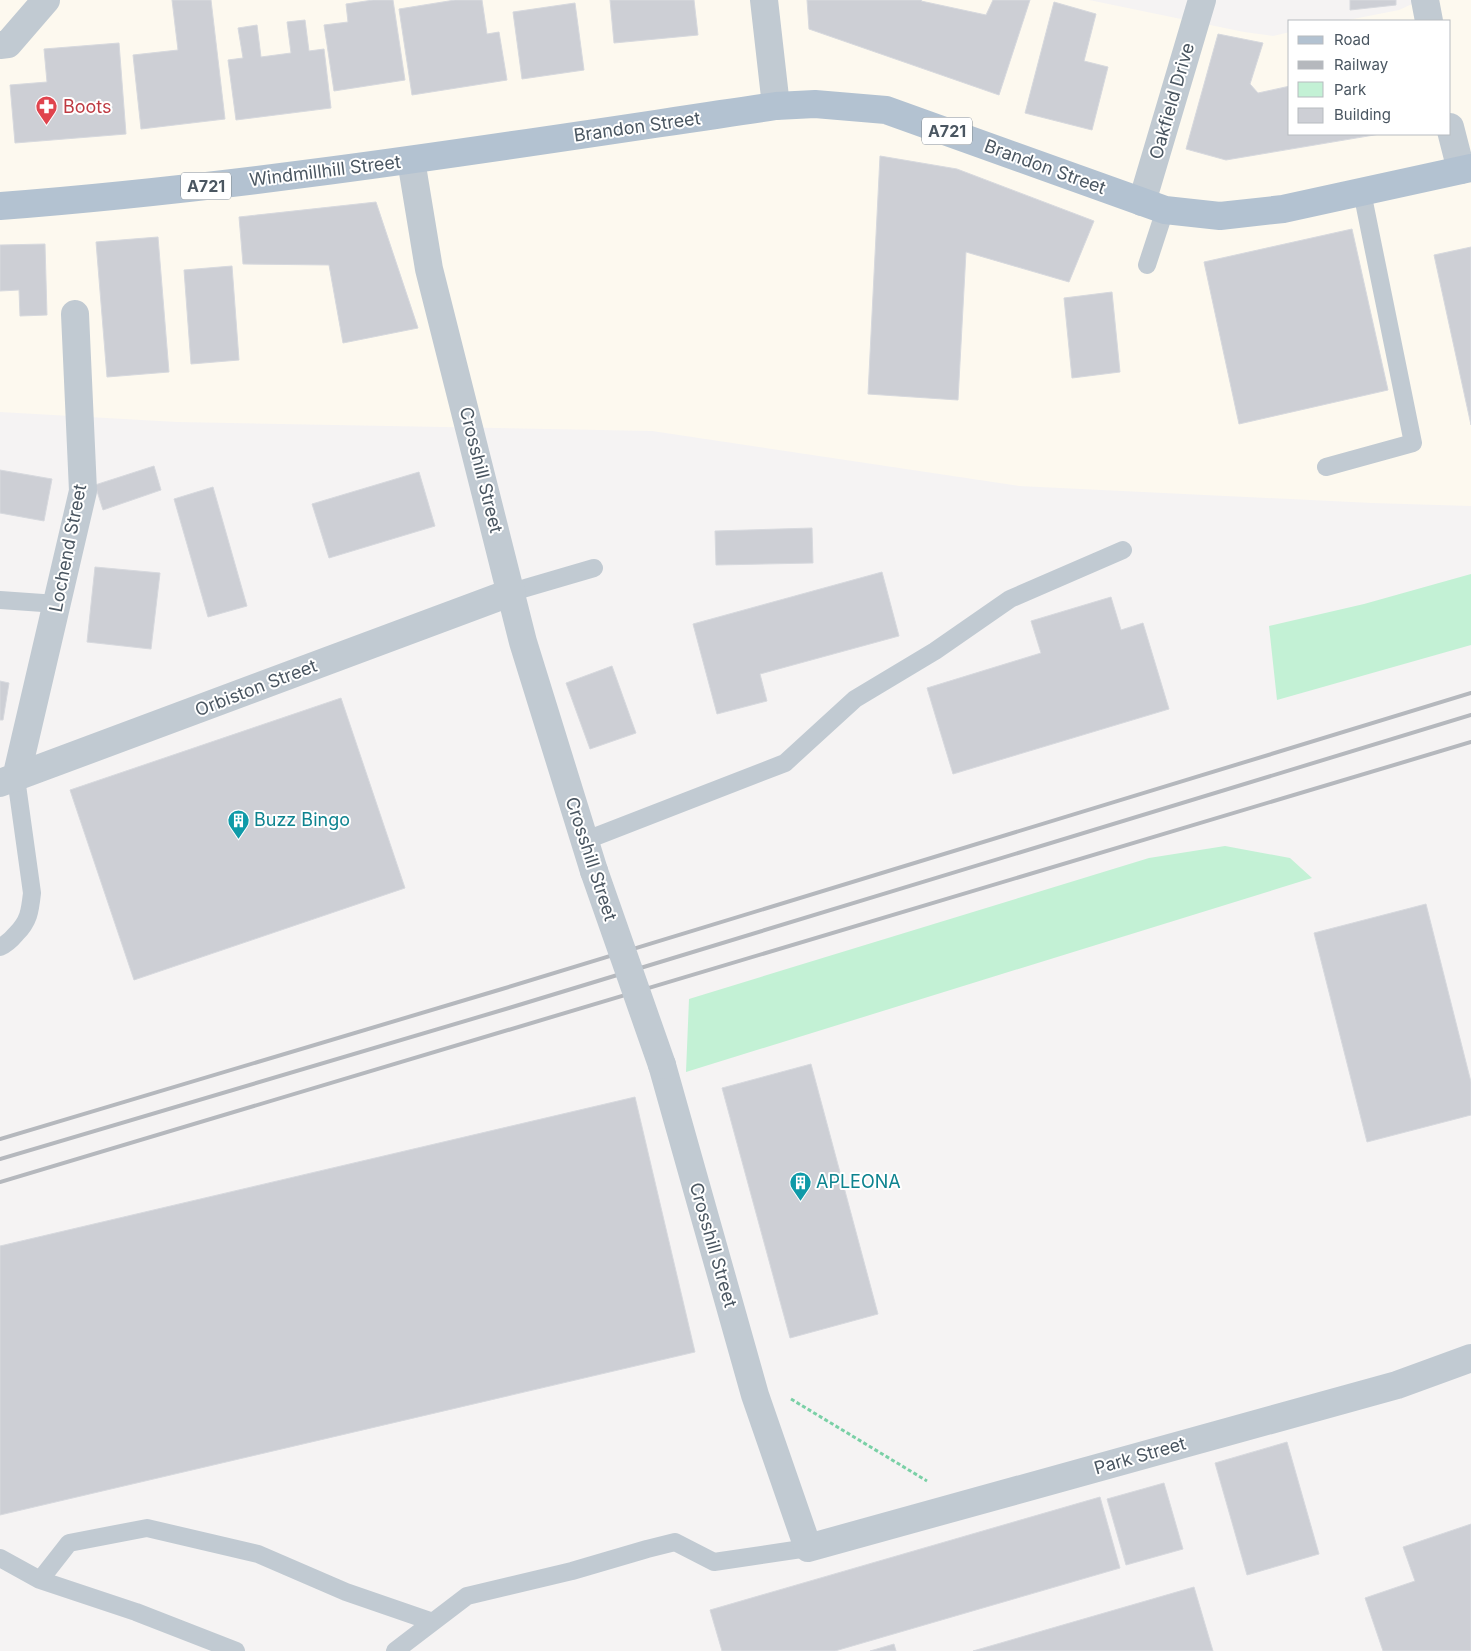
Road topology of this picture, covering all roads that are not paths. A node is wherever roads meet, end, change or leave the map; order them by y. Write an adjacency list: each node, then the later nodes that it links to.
1 (46, 0): 6 (street)
2 (764, 0): 7 (street)
3 (1202, 0): 13 (street, Oakfield Drive)
4 (1425, 0): 5 (street)
5 (1429, 20)
6 (0, 45)
7 (776, 106): 9 (main road, Brandon Street / A721); 13 (main road, Brandon Street / A721)
8 (1451, 130): 10 (street)
9 (411, 160): 12 (main road, Windmillhill Street / A721); 19 (street, Crosshill Street)
10 (1466, 169): 11 (main road, Brandon Street / A721)
11 (1362, 192): 13 (main road, Brandon Street / A721); 16 (lane)
12 (0, 206)
13 (1154, 206): 14 (lane)
14 (1147, 265)
15 (75, 314): 21 (street, Lochend Street)
16 (1326, 467)
17 (1123, 550): 23 (lane)
18 (594, 568): 19 (lane)
19 (512, 592): 22 (street, Orbiston Street); 23 (street, Crosshill Street)
20 (0, 600): 21 (lane)
21 (57, 604): 22 (street, Lochend Street)
22 (8, 781): 24 (lane)
23 (584, 841): 26 (street, Crosshill Street, bridge)
24 (0, 947)
25 (1471, 1358): 26 (street, Park Street)
26 (808, 1548): 29 (lane)
27 (0, 1558): 28 (lane)
28 (40, 1580): 29 (lane); 30 (lane)
29 (433, 1622): 31 (lane)
30 (236, 1651)
31 (395, 1651)

